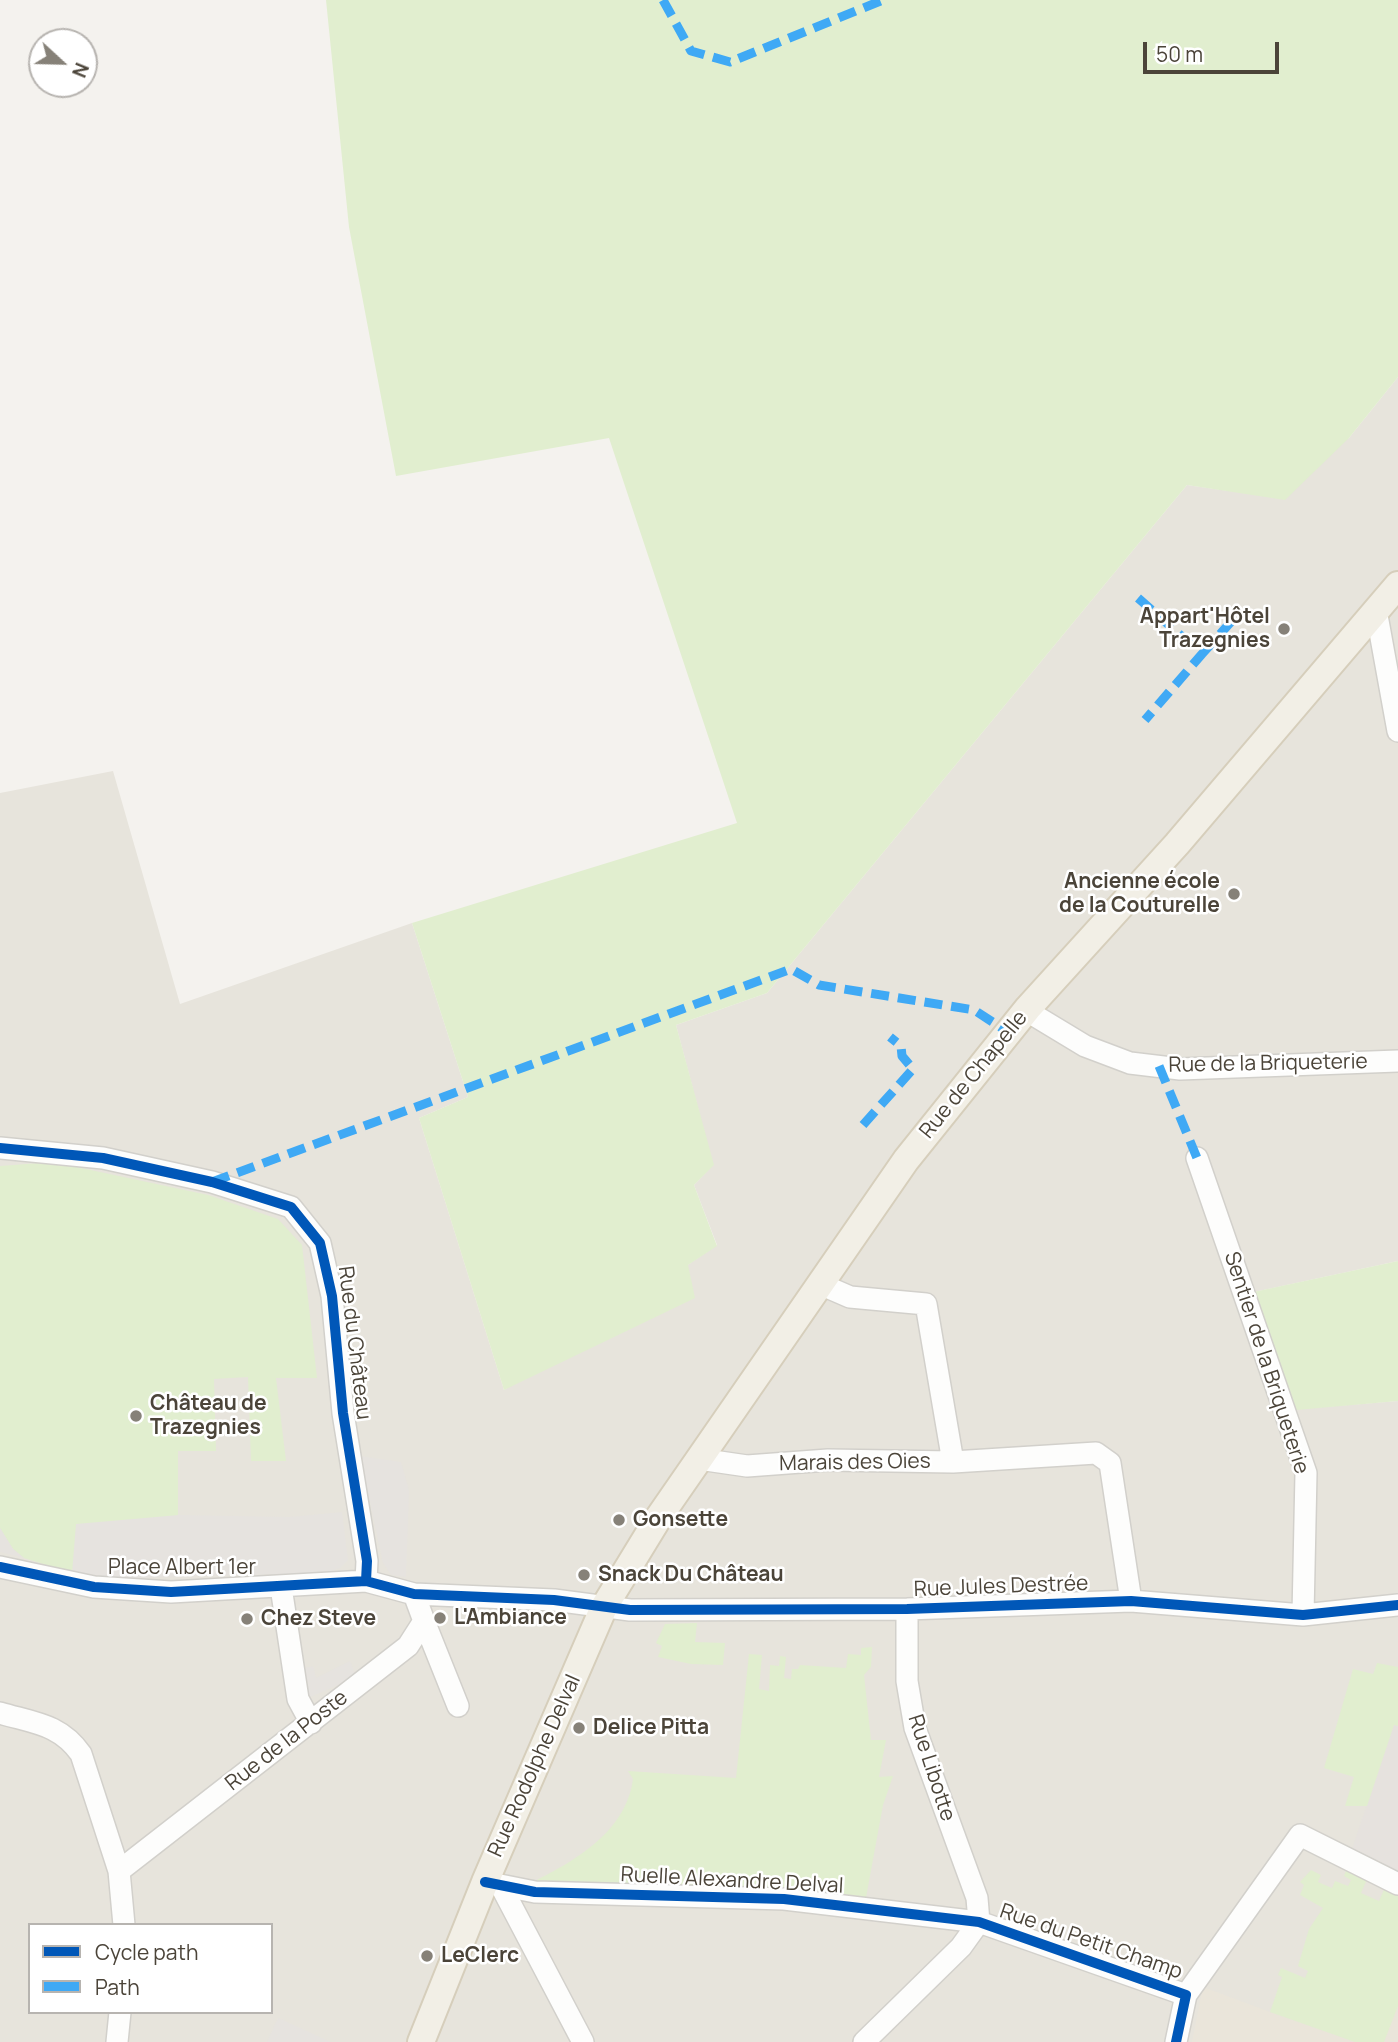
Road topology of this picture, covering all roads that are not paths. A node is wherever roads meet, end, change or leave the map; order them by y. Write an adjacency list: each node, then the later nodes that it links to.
1 (1398, 584): 2 (main road, Rue de Chapelle)
2 (1376, 610): 3 (street); 4 (main road, Rue de Chapelle)
3 (1398, 731)
4 (1028, 1008): 5 (street, Rue de la Briqueterie); 8 (main road, Rue de Chapelle)
5 (1398, 1061)
6 (0, 1148): 12 (street, Rue du Château)
7 (1197, 1158): 19 (street, Sentier de la Briqueterie)
8 (820, 1284): 9 (main road, Rue de Chapelle); 10 (street, Marais des Oies)
9 (699, 1458): 10 (street, Marais des Oies); 17 (main road, Rue de Chapelle)
10 (953, 1462): 15 (street)
11 (0, 1567): 13 (street, Place Albert 1er)
12 (366, 1581): 13 (street, Place Albert 1er); 14 (street, Place Albert 1er)
13 (281, 1587): 23 (street)
14 (414, 1594): 17 (street, Rue Jules Destrée); 20 (street)
15 (1131, 1601): 18 (street, Rue Jules Destrée); 19 (street, Rue Jules Destrée)
16 (1398, 1605): 19 (street, Rue Jules Destrée)
17 (604, 1607): 18 (street, Rue Jules Destrée); 26 (main road, Rue Rodolphe Delval)
18 (906, 1609): 27 (street, Rue Libotte)
19 (1303, 1615)
20 (424, 1621): 21 (street); 23 (street, Rue de la Poste)
21 (458, 1706)
22 (0, 1713): 24 (street)
23 (311, 1723): 24 (street, Rue de la Poste)
24 (119, 1871): 28 (street)
25 (1398, 1884): 29 (street)
26 (493, 1885): 27 (street, Ruelle Alexandre Delval); 32 (main road, Rue Rodolphe Delval); 33 (street)
27 (979, 1922): 29 (street, Rue du Petit Champ); 34 (street)
28 (124, 1923)
29 (1186, 1995): 35 (street, Rue du Petit Champ)
30 (120, 2014): 31 (street)
31 (117, 2042)
32 (421, 2042)
33 (583, 2042)
34 (864, 2042)
35 (1176, 2042)

